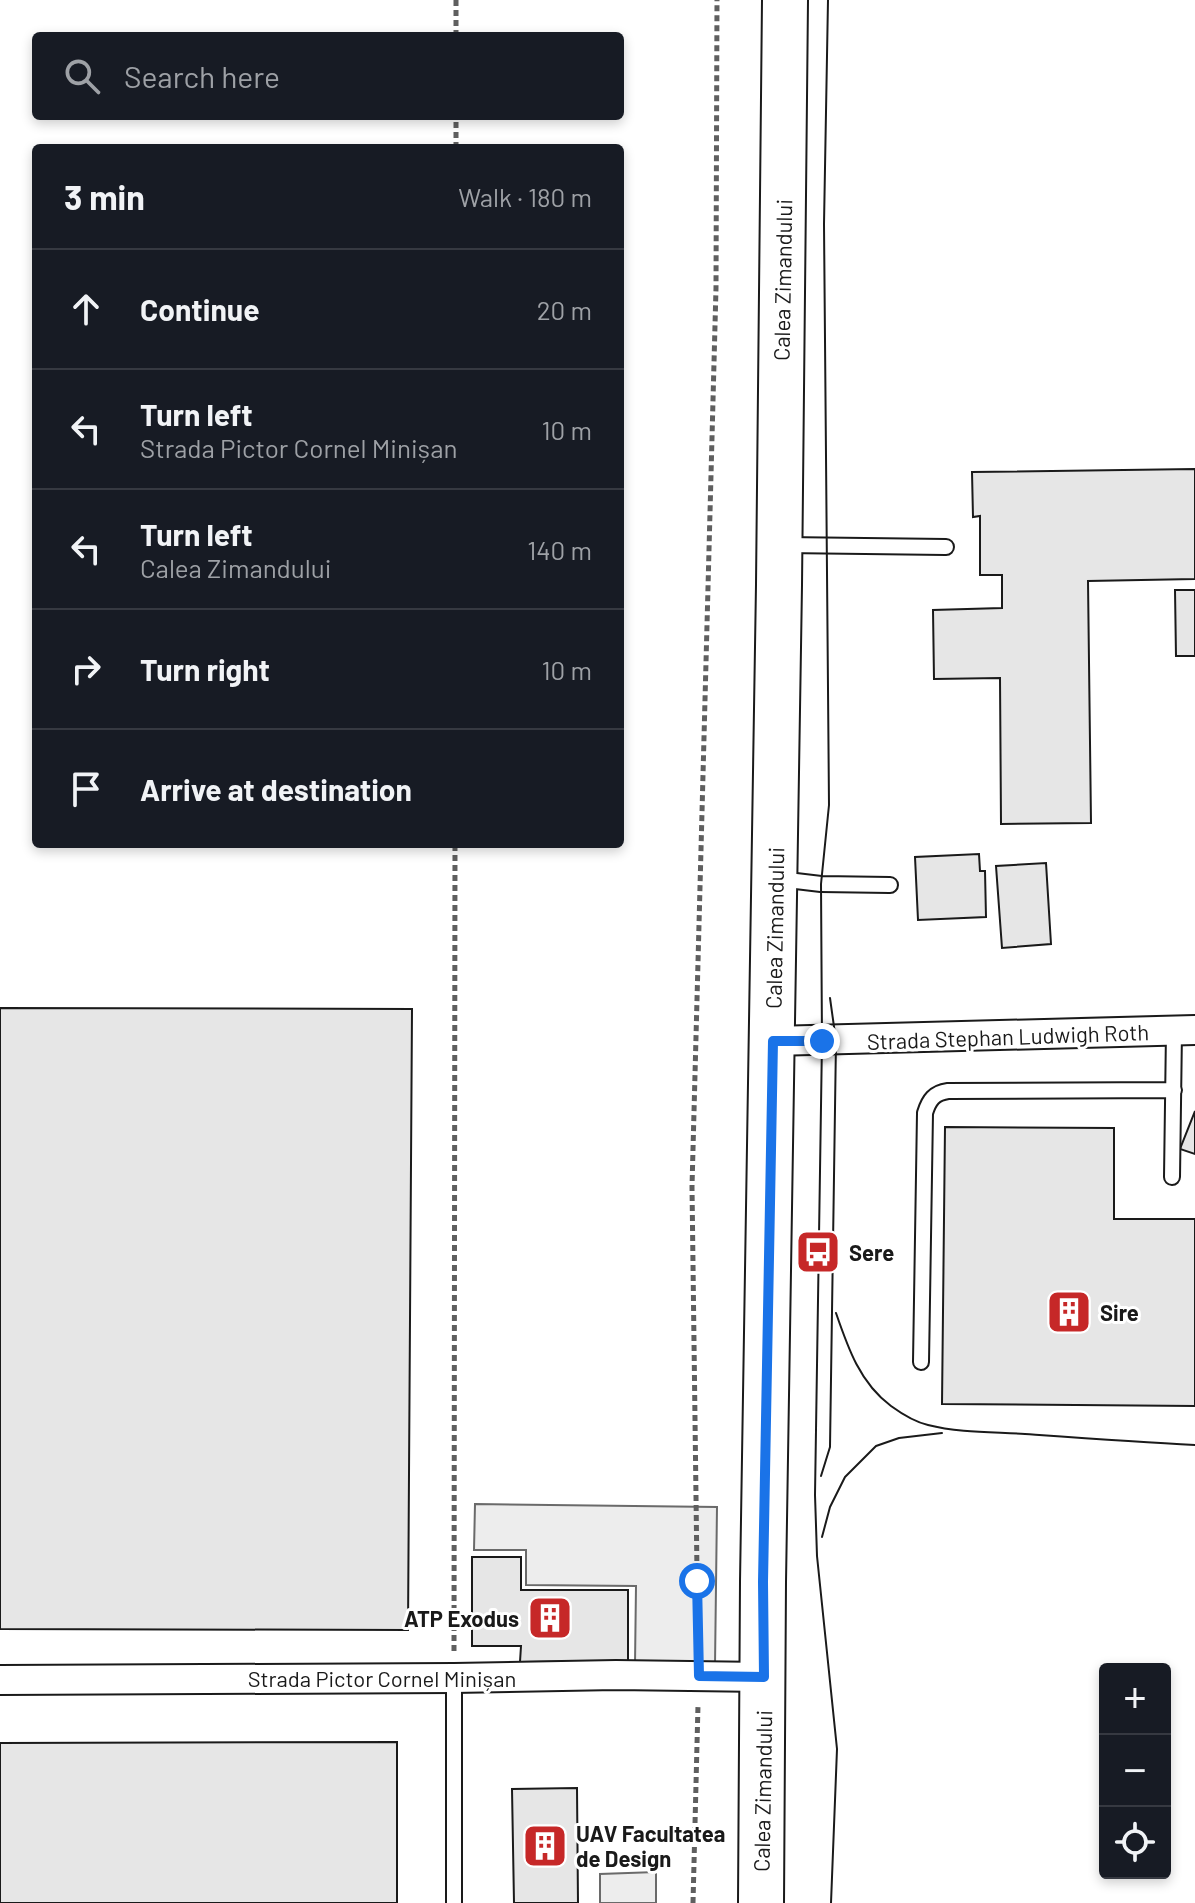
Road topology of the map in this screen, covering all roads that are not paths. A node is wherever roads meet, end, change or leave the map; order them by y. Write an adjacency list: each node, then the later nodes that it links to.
1 (785, 0): 2 (main road, Calea Zimandului)
2 (779, 545): 3 (lane); 4 (main road, Calea Zimandului)
3 (946, 547)
4 (775, 879): 5 (lane); 7 (main road, Calea Zimandului)
5 (890, 885)
6 (1185, 1031): 7 (street, Strada Stephan Ludwigh Roth); 8 (lane)
7 (773, 1041): 11 (main road, Calea Zimandului)
8 (1174, 1090): 9 (lane); 10 (lane)
9 (1172, 1177)
10 (921, 1362)
11 (764, 1677): 12 (street, Strada Pictor Cornel Minișan); 15 (main road, Calea Zimandului)
12 (454, 1678): 13 (street, Strada Pictor Cornel Minișan); 14 (lane)
13 (0, 1680)
14 (454, 1903)
15 (761, 1903)

